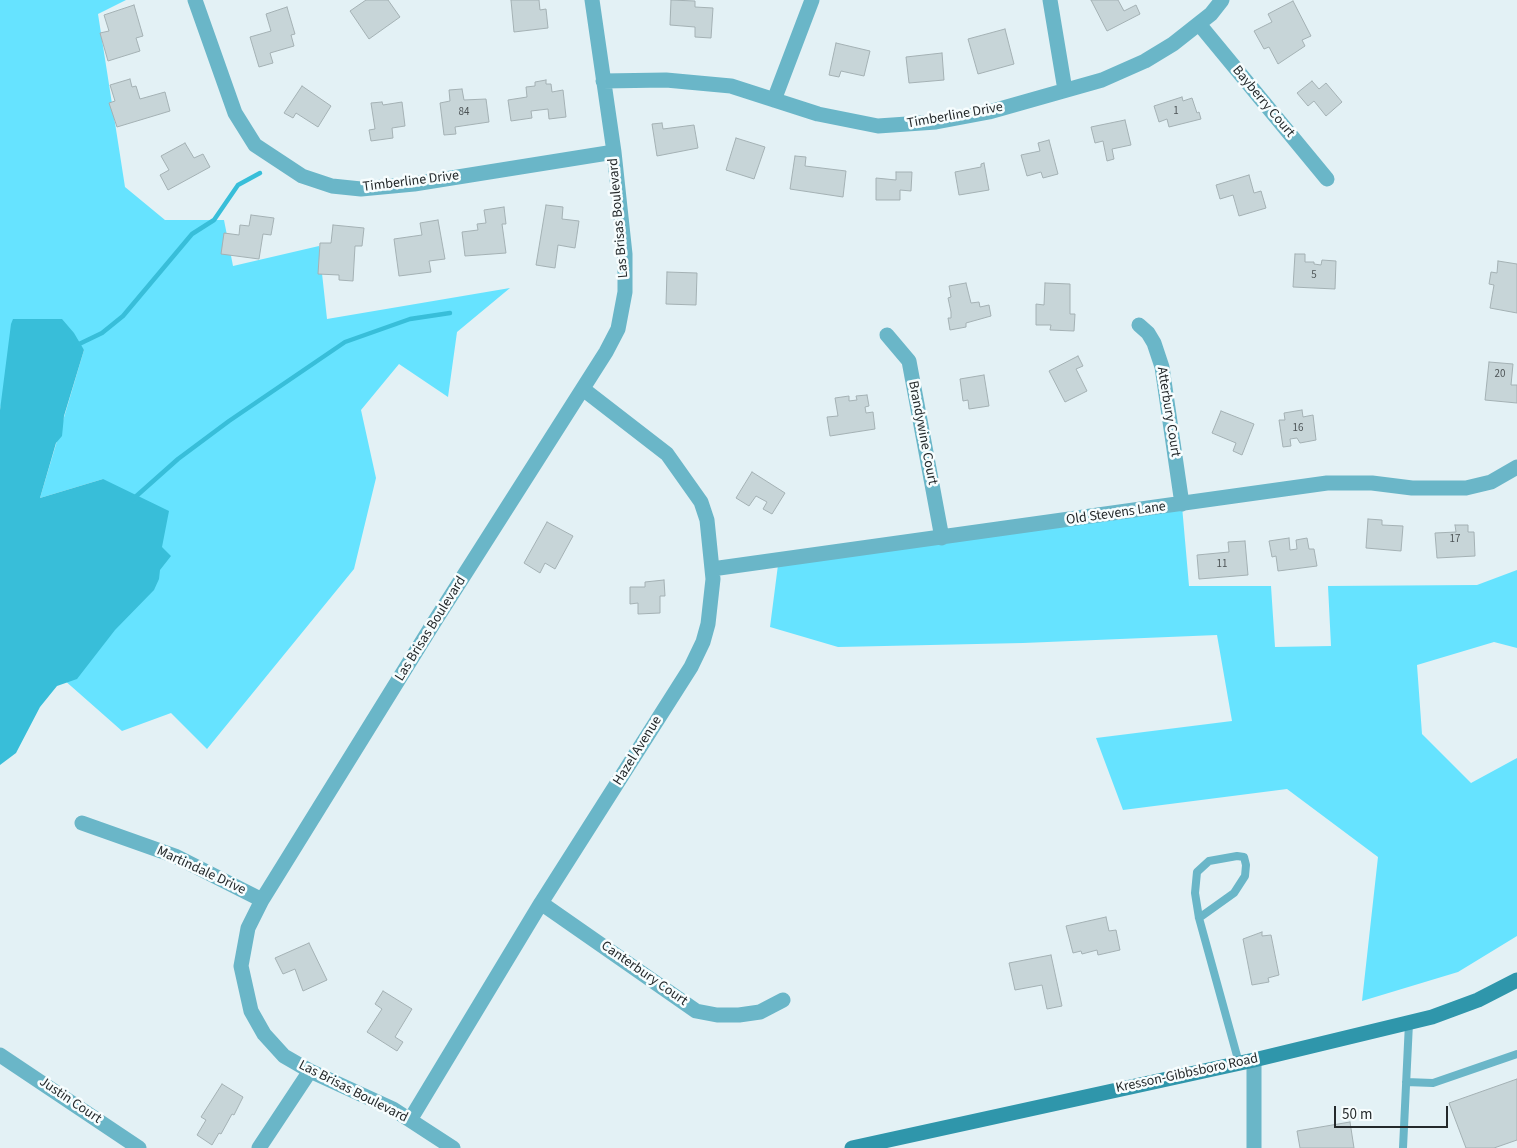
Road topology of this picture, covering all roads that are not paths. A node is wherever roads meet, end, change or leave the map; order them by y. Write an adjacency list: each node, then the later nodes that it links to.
1 (592, 0): 7 (street, Las Brisas Boulevard)
2 (812, 0): 9 (street)
3 (1050, 0): 8 (street)
4 (1222, 0): 6 (street, Timberline Drive)
5 (199, 2): 10 (street, Timberline Drive)
6 (1199, 24): 8 (street, Timberline Drive); 11 (street, Bayberry Court)
7 (603, 81): 9 (street, Timberline Drive); 10 (street, Las Brisas Boulevard)
8 (1065, 90): 9 (street, Timberline Drive)
9 (774, 100)
10 (614, 152): 14 (street, Las Brisas Boulevard)
11 (1328, 179)
12 (1139, 325): 16 (street, Atterbury Court)
13 (887, 335): 17 (street, Brandywine Court)
14 (583, 389): 18 (street, Hazel Avenue); 20 (street, Las Brisas Boulevard)
15 (1517, 467): 16 (street, Old Stevens Lane)
16 (1182, 504): 17 (street, Old Stevens Lane)
17 (942, 538): 18 (street, Old Stevens Lane)
18 (712, 569): 21 (street, Hazel Avenue)
19 (82, 823): 20 (street, Martindale Drive)
20 (262, 900): 30 (street, Las Brisas Boulevard)
21 (541, 903): 24 (street, Canterbury Court); 32 (street, Hazel Avenue)
22 (1200, 918): 22 (lane); 29 (lane)
23 (1517, 980): 25 (street, Kresson-Gibbsboro Road)
24 (783, 1000)
25 (1409, 1022): 28 (street, Kresson-Gibbsboro Road); 31 (lane)
26 (1517, 1054): 31 (lane)
27 (0, 1055): 33 (street, Justin Court)
28 (1254, 1060): 29 (street, Kresson-Gibbsboro Road); 37 (street)
29 (1239, 1064): 36 (street, Kresson-Gibbsboro Road)
30 (310, 1072): 32 (street, Las Brisas Boulevard); 34 (street)
31 (1406, 1082): 38 (lane)
32 (410, 1120): 35 (street, Las Brisas Boulevard)
33 (139, 1148)
34 (259, 1148)
35 (454, 1148)
36 (852, 1148)
37 (1254, 1148)
38 (1403, 1148)

